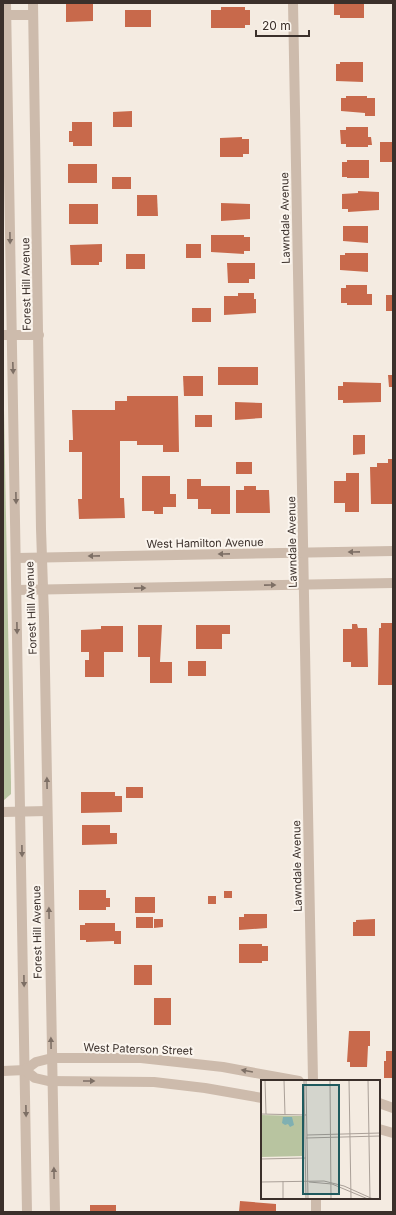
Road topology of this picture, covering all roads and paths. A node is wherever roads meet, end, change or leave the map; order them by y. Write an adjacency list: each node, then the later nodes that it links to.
1 (6, 3): 4 (street, Forest Hill Avenue)
2 (33, 3): 5 (street, Forest Hill Avenue)
3 (293, 3): 9 (street, Lawndale Avenue)
4 (6, 15): 5 (street); 7 (street, Forest Hill Avenue, one-way to 7)
5 (33, 15): 6 (street, Forest Hill Avenue)
6 (39, 334): 7 (street); 10 (street, Forest Hill Avenue)
7 (8, 335): 11 (street, Forest Hill Avenue, one-way to 11)
8 (393, 551): 9 (street, West Hamilton Avenue, one-way to 9)
9 (304, 553): 10 (street, West Hamilton Avenue, one-way to 10); 13 (street, Lawndale Avenue)
10 (42, 557): 11 (street, West Hamilton Avenue); 14 (street, Forest Hill Avenue)
11 (17, 558): 15 (street, Forest Hill Avenue)
12 (393, 583): 13 (street)
13 (304, 584): 14 (street, one-way to 13); 23 (street, Lawndale Avenue)
14 (43, 589): 15 (street); 16 (street, Forest Hill Avenue, one-way to 14)
15 (17, 590): 18 (street, Forest Hill Avenue, one-way to 18)
16 (47, 811): 18 (street); 19 (street, Forest Hill Avenue, one-way to 16)
17 (3, 812): 18 (street)
18 (20, 812): 20 (street, Forest Hill Avenue, one-way to 20)
19 (52, 1058): 20 (street, West Paterson Street); 22 (street, West Paterson Street, one-way to 19); 24 (street, Forest Hill Avenue)
20 (25, 1070): 21 (street, West Paterson Street); 24 (street); 31 (street, Forest Hill Avenue, one-way to 31)
21 (3, 1071)
22 (294, 1080)
23 (313, 1080)
24 (52, 1081): 25 (street, one-way to 25); 32 (street, Forest Hill Avenue, one-way to 24)
25 (261, 1098)
26 (380, 1103): 27 (street)
27 (393, 1108)
28 (380, 1129): 29 (street)
29 (393, 1133)
30 (316, 1199): 33 (street)
31 (27, 1212)
32 (55, 1212)
33 (316, 1212)

